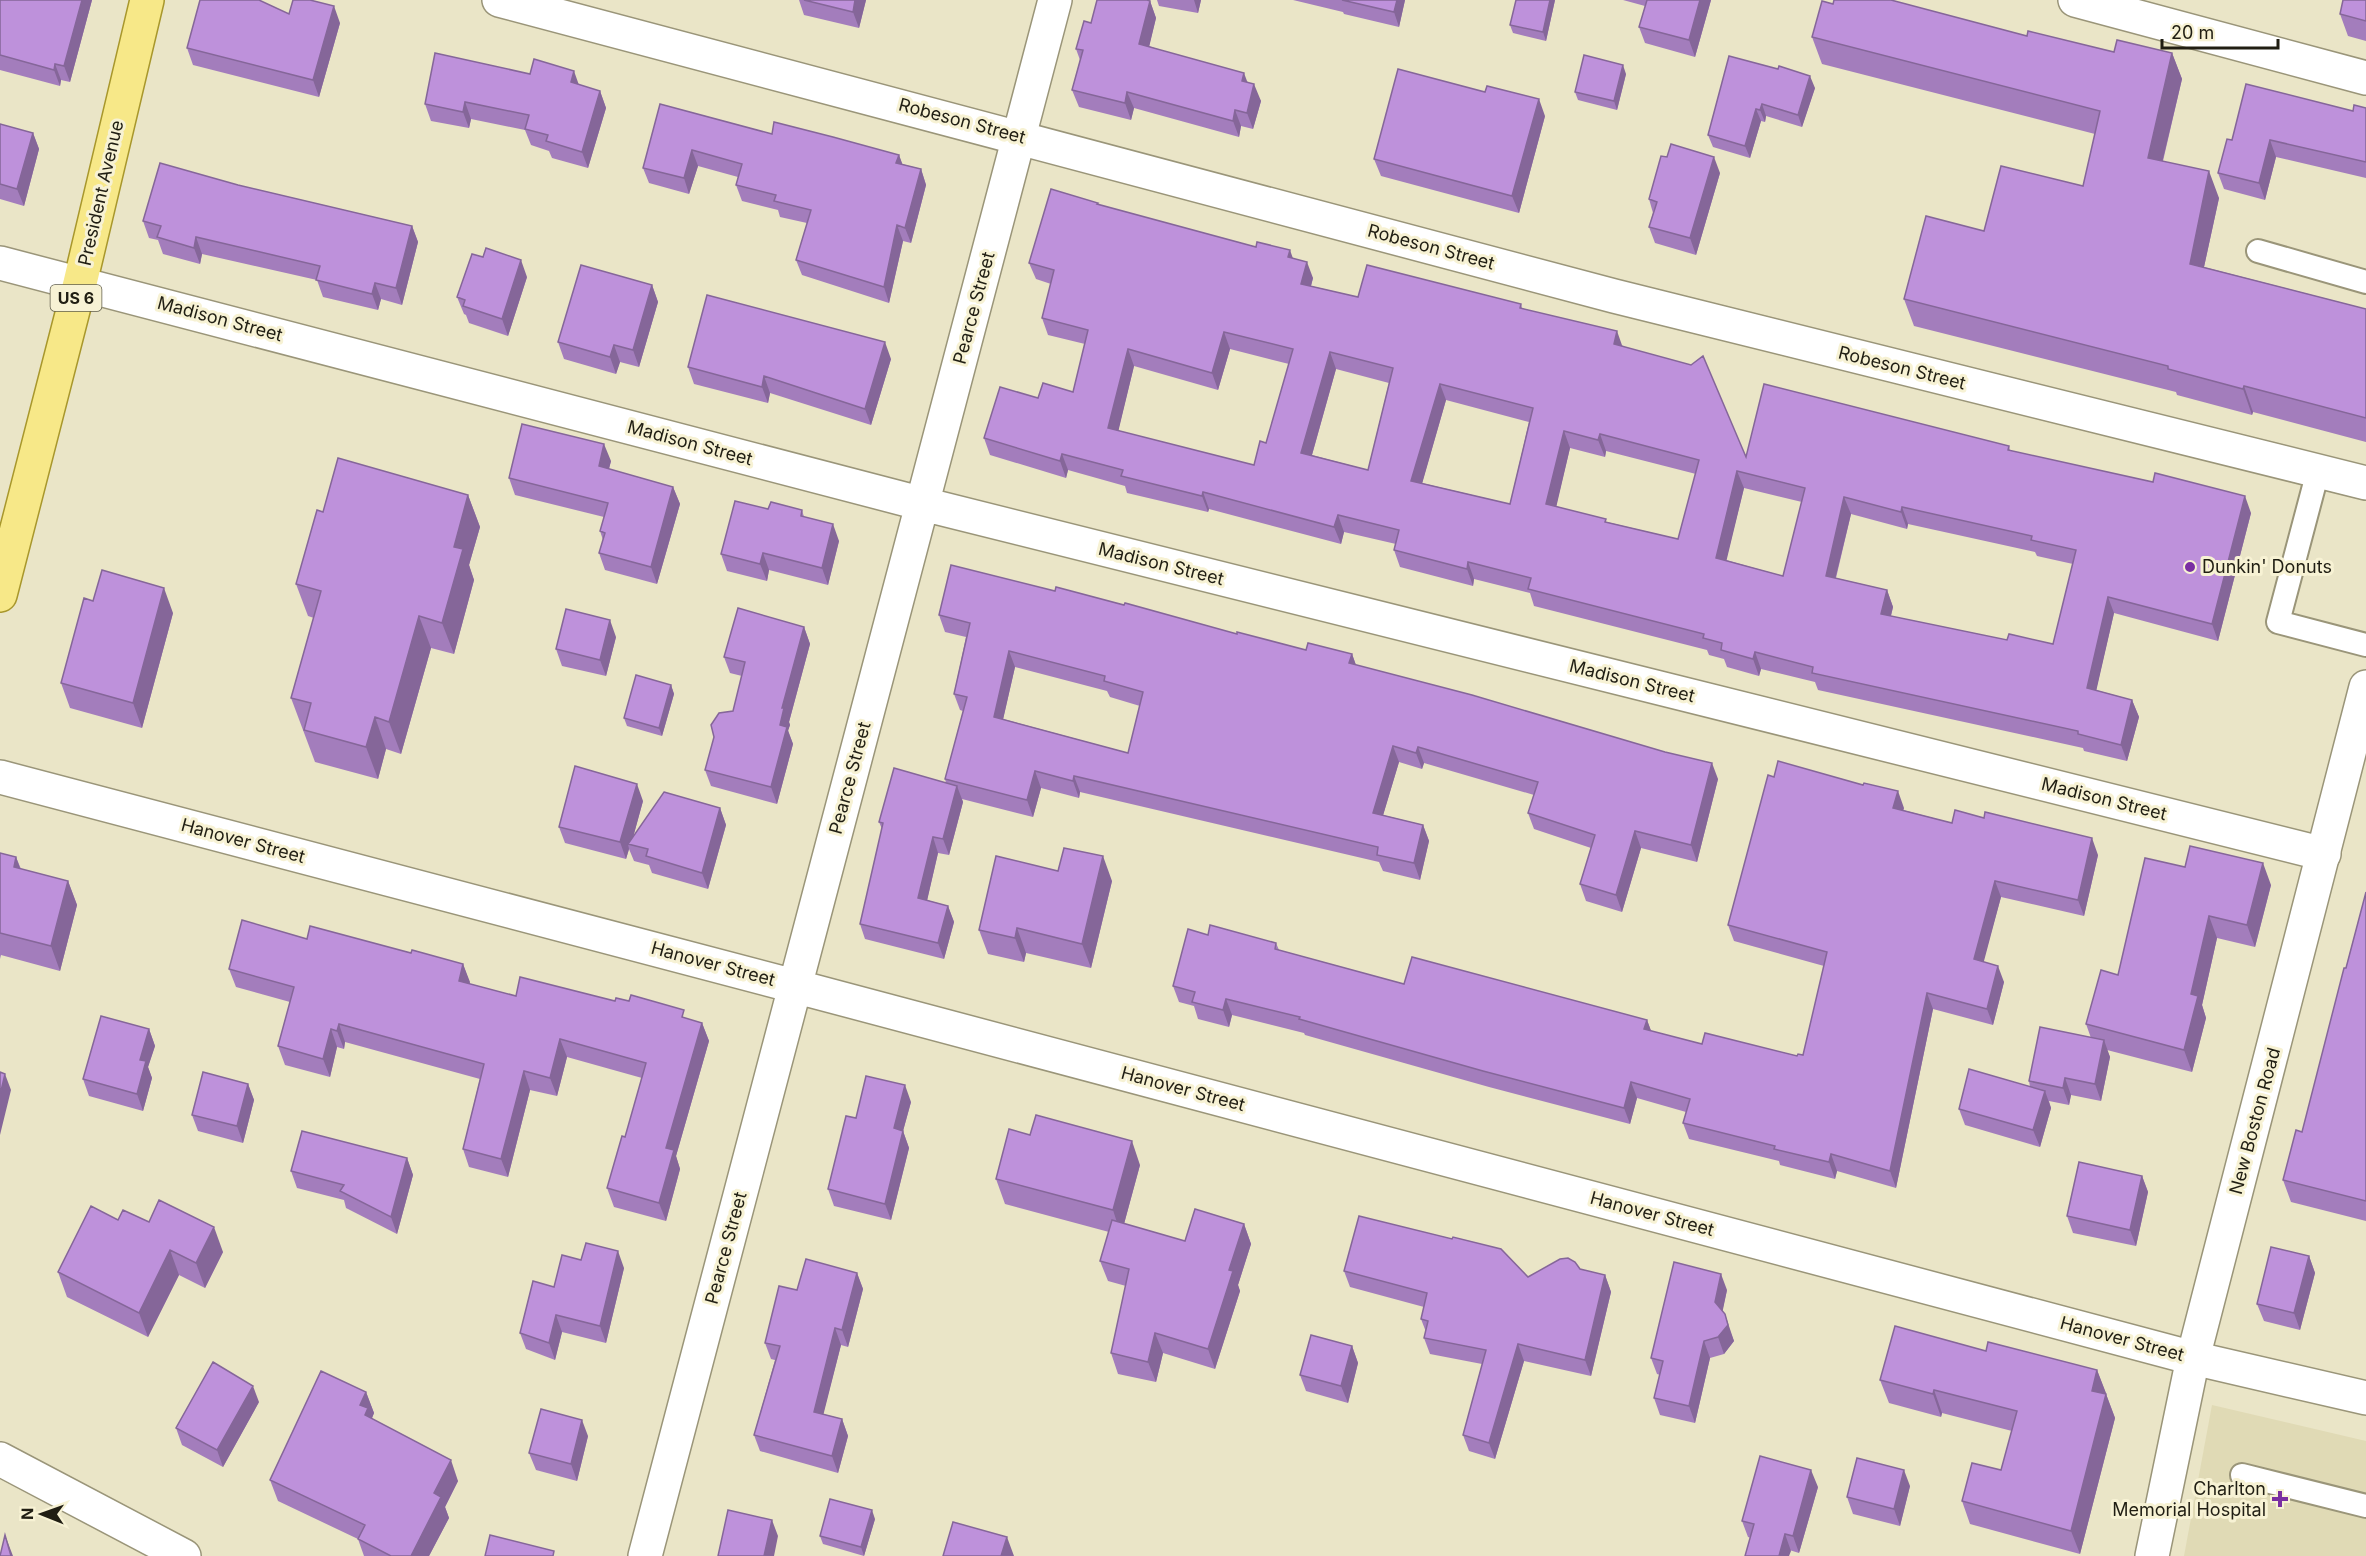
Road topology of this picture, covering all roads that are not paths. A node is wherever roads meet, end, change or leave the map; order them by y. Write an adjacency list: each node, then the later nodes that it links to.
1 (147, 0): 9 (main road, President Avenue / US 6)
2 (499, 0): 6 (street, Robeson Street)
3 (1055, 0): 6 (street, Pearce Street)
4 (2075, 0): 5 (street)
5 (2366, 78)
6 (1019, 136): 11 (street, Robeson Street); 13 (street, Pearce Street)
7 (2258, 251): 10 (lane)
8 (0, 263): 9 (street, Madison Street)
9 (80, 282): 13 (street, Madison Street); 14 (main road, President Avenue / US 6)
10 (2366, 282)
11 (2318, 471): 12 (street, Robeson Street); 15 (lane)
12 (2366, 483)
13 (923, 504): 18 (street, Madison Street); 19 (street, Pearce Street)
14 (0, 595)
15 (2366, 645)
16 (2366, 687): 18 (street, New Boston Road)
17 (0, 777): 19 (street, Hanover Street)
18 (2324, 854): 20 (street, New Boston Road)
19 (794, 986): 20 (street, Hanover Street); 26 (street, Pearce Street)
20 (2193, 1359): 21 (street, Hanover Street); 27 (street, New Boston Road)
21 (2366, 1398)
22 (0, 1459): 25 (street)
23 (2242, 1475): 24 (lane)
24 (2366, 1506)
25 (184, 1556)
26 (645, 1556)
27 (2152, 1556)

